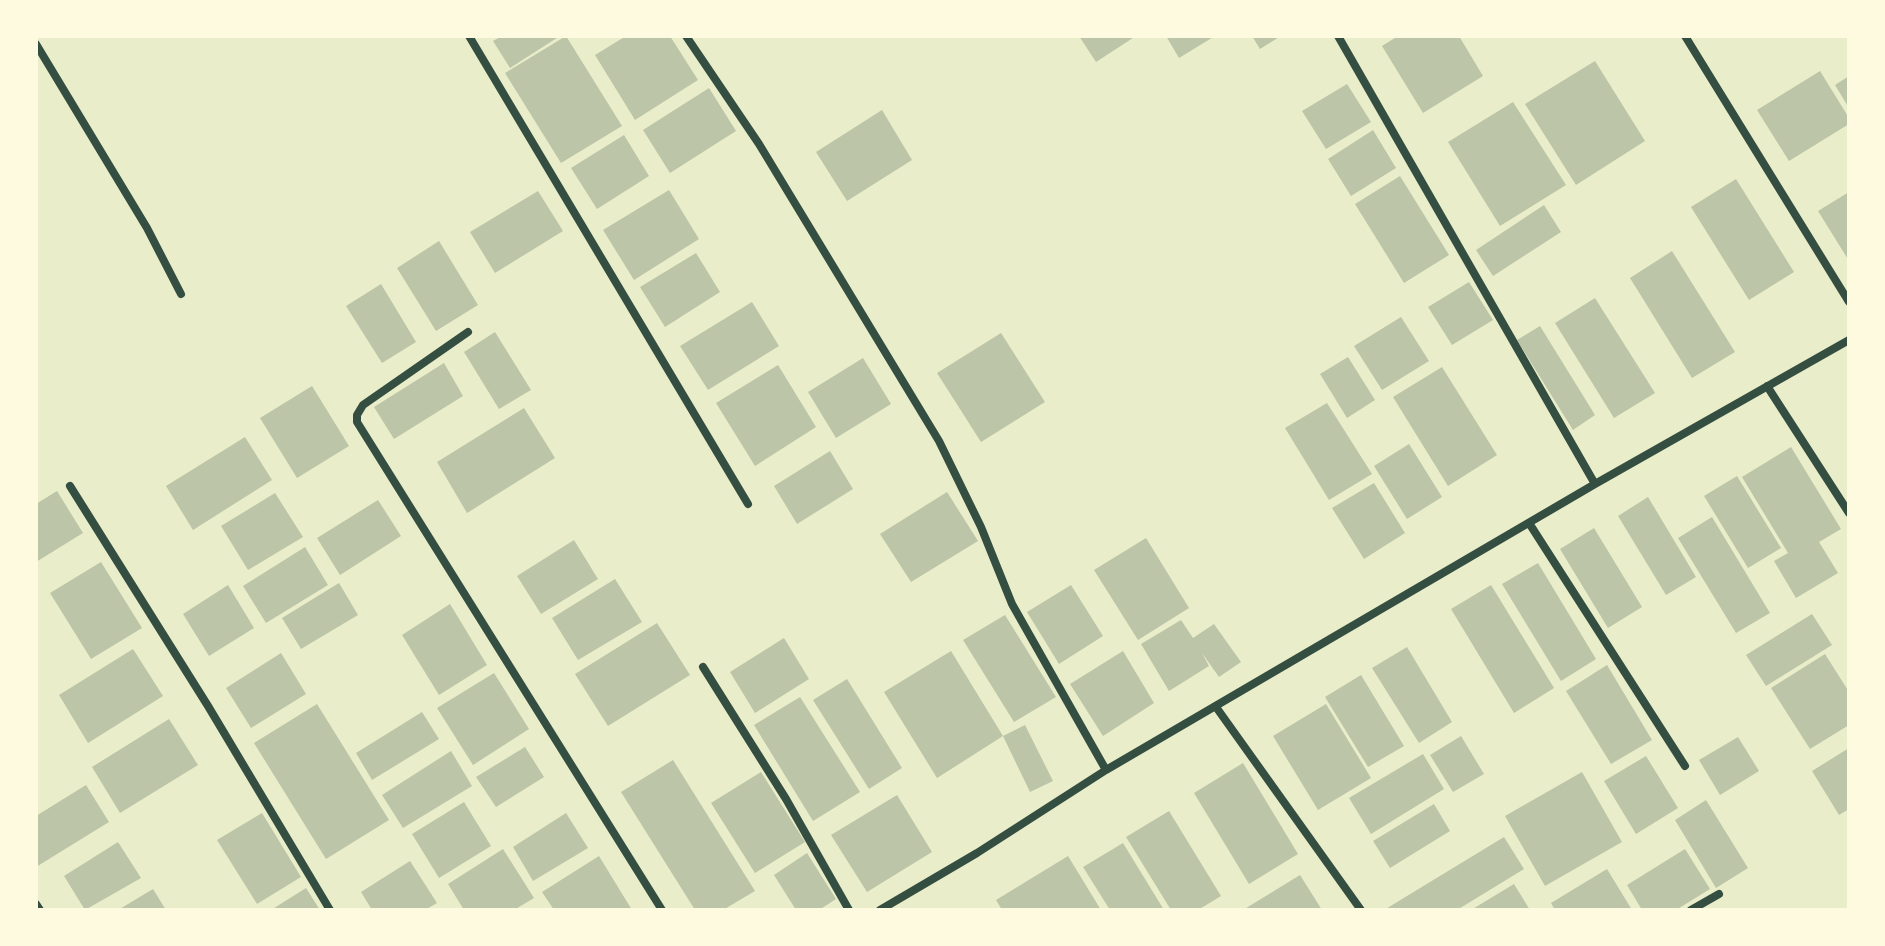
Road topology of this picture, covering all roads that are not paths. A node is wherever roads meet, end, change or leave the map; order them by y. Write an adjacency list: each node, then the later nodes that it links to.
1 (469, 36): 13 (street)
2 (686, 36): 19 (street)
3 (1338, 36): 11 (street)
4 (1685, 36): 7 (street)
5 (36, 44): 6 (street)
6 (181, 294)
7 (1849, 302)
8 (468, 332): 24 (street)
9 (1849, 340): 10 (street)
10 (1767, 386): 11 (street); 14 (street)
11 (1595, 484): 15 (street)
12 (70, 486): 23 (street)
13 (748, 504)
14 (1849, 513)
15 (1529, 523): 17 (street); 18 (street)
16 (703, 667): 25 (street)
17 (1216, 707): 19 (street); 27 (street)
18 (1685, 766)
19 (1106, 770): 26 (street)
20 (1719, 894): 28 (street)
21 (36, 904): 22 (street)
22 (40, 910)
23 (330, 910)
24 (662, 910)
25 (849, 910)
26 (880, 910)
27 (1361, 910)
28 (1691, 910)

